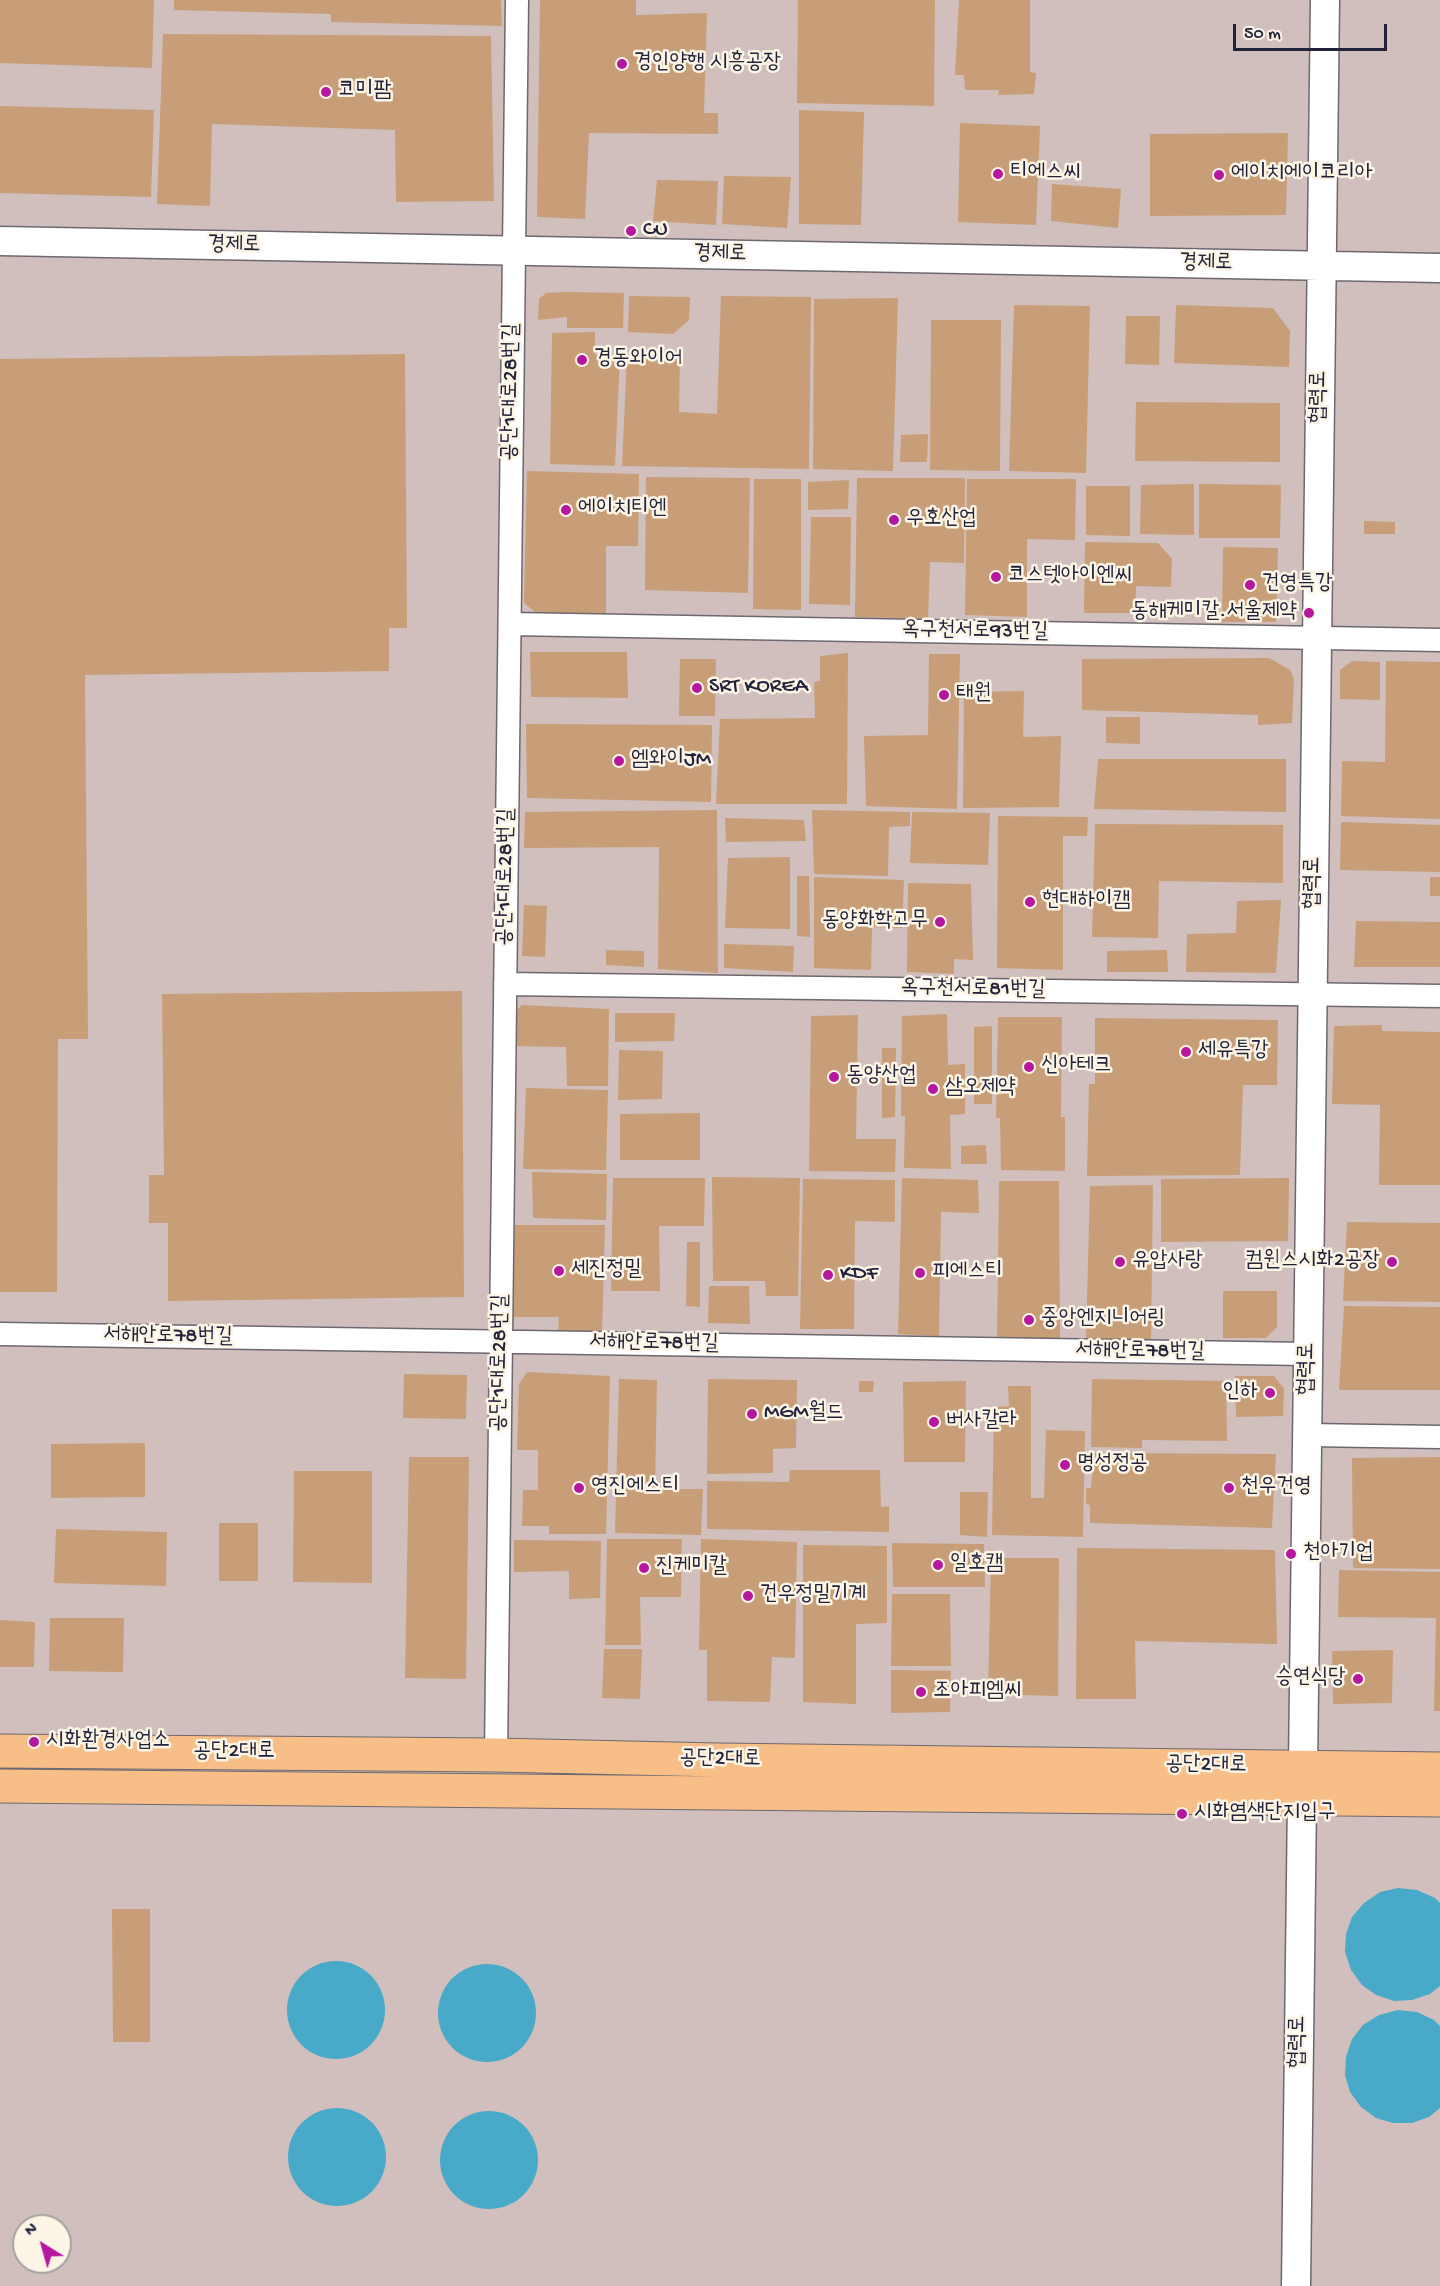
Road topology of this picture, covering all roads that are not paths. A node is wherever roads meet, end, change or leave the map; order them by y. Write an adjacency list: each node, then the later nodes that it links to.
1 (517, 0): 4 (street, 공단1대로28번길)
2 (1325, 0): 5 (street, 협력로)
3 (0, 241): 4 (street, 경제로)
4 (514, 251): 5 (street, 경제로); 7 (street, 공단1대로28번길)
5 (1322, 266): 6 (street, 경제로); 8 (street, 협력로)
6 (1440, 268)
7 (510, 624): 8 (street, 옥구천서로93번길); 10 (street, 공단1대로28번길)
8 (1317, 638): 9 (street, 옥구천서로93번길); 11 (street, 협력로)
9 (1440, 640)
10 (506, 984): 11 (street, 옥구천서로81번길); 14 (street, 공단1대로28번길)
11 (1312, 995): 12 (street, 옥구천서로81번길); 15 (street, 협력로)
12 (1440, 996)
13 (0, 1334): 14 (street, 서해안로78번길)
14 (501, 1342): 15 (street, 서해안로78번길); 19 (street, 공단1대로28번길)
15 (1308, 1354): 16 (street, 협력로)
16 (1307, 1435): 17 (street); 21 (street, 협력로)
17 (1440, 1437)
18 (0, 1751): 19 (main road, 공단2대로)
19 (496, 1755): 21 (main road, 공단2대로); 23 (main road)
20 (1440, 1769): 21 (main road, 공단2대로)
21 (1303, 1783): 23 (main road, 공단2대로); 24 (main road, 공단2대로); 25 (street, 협력로)
22 (0, 1786): 23 (main road, 공단2대로)
23 (496, 1790)
24 (1440, 1800)
25 (1296, 2286)

